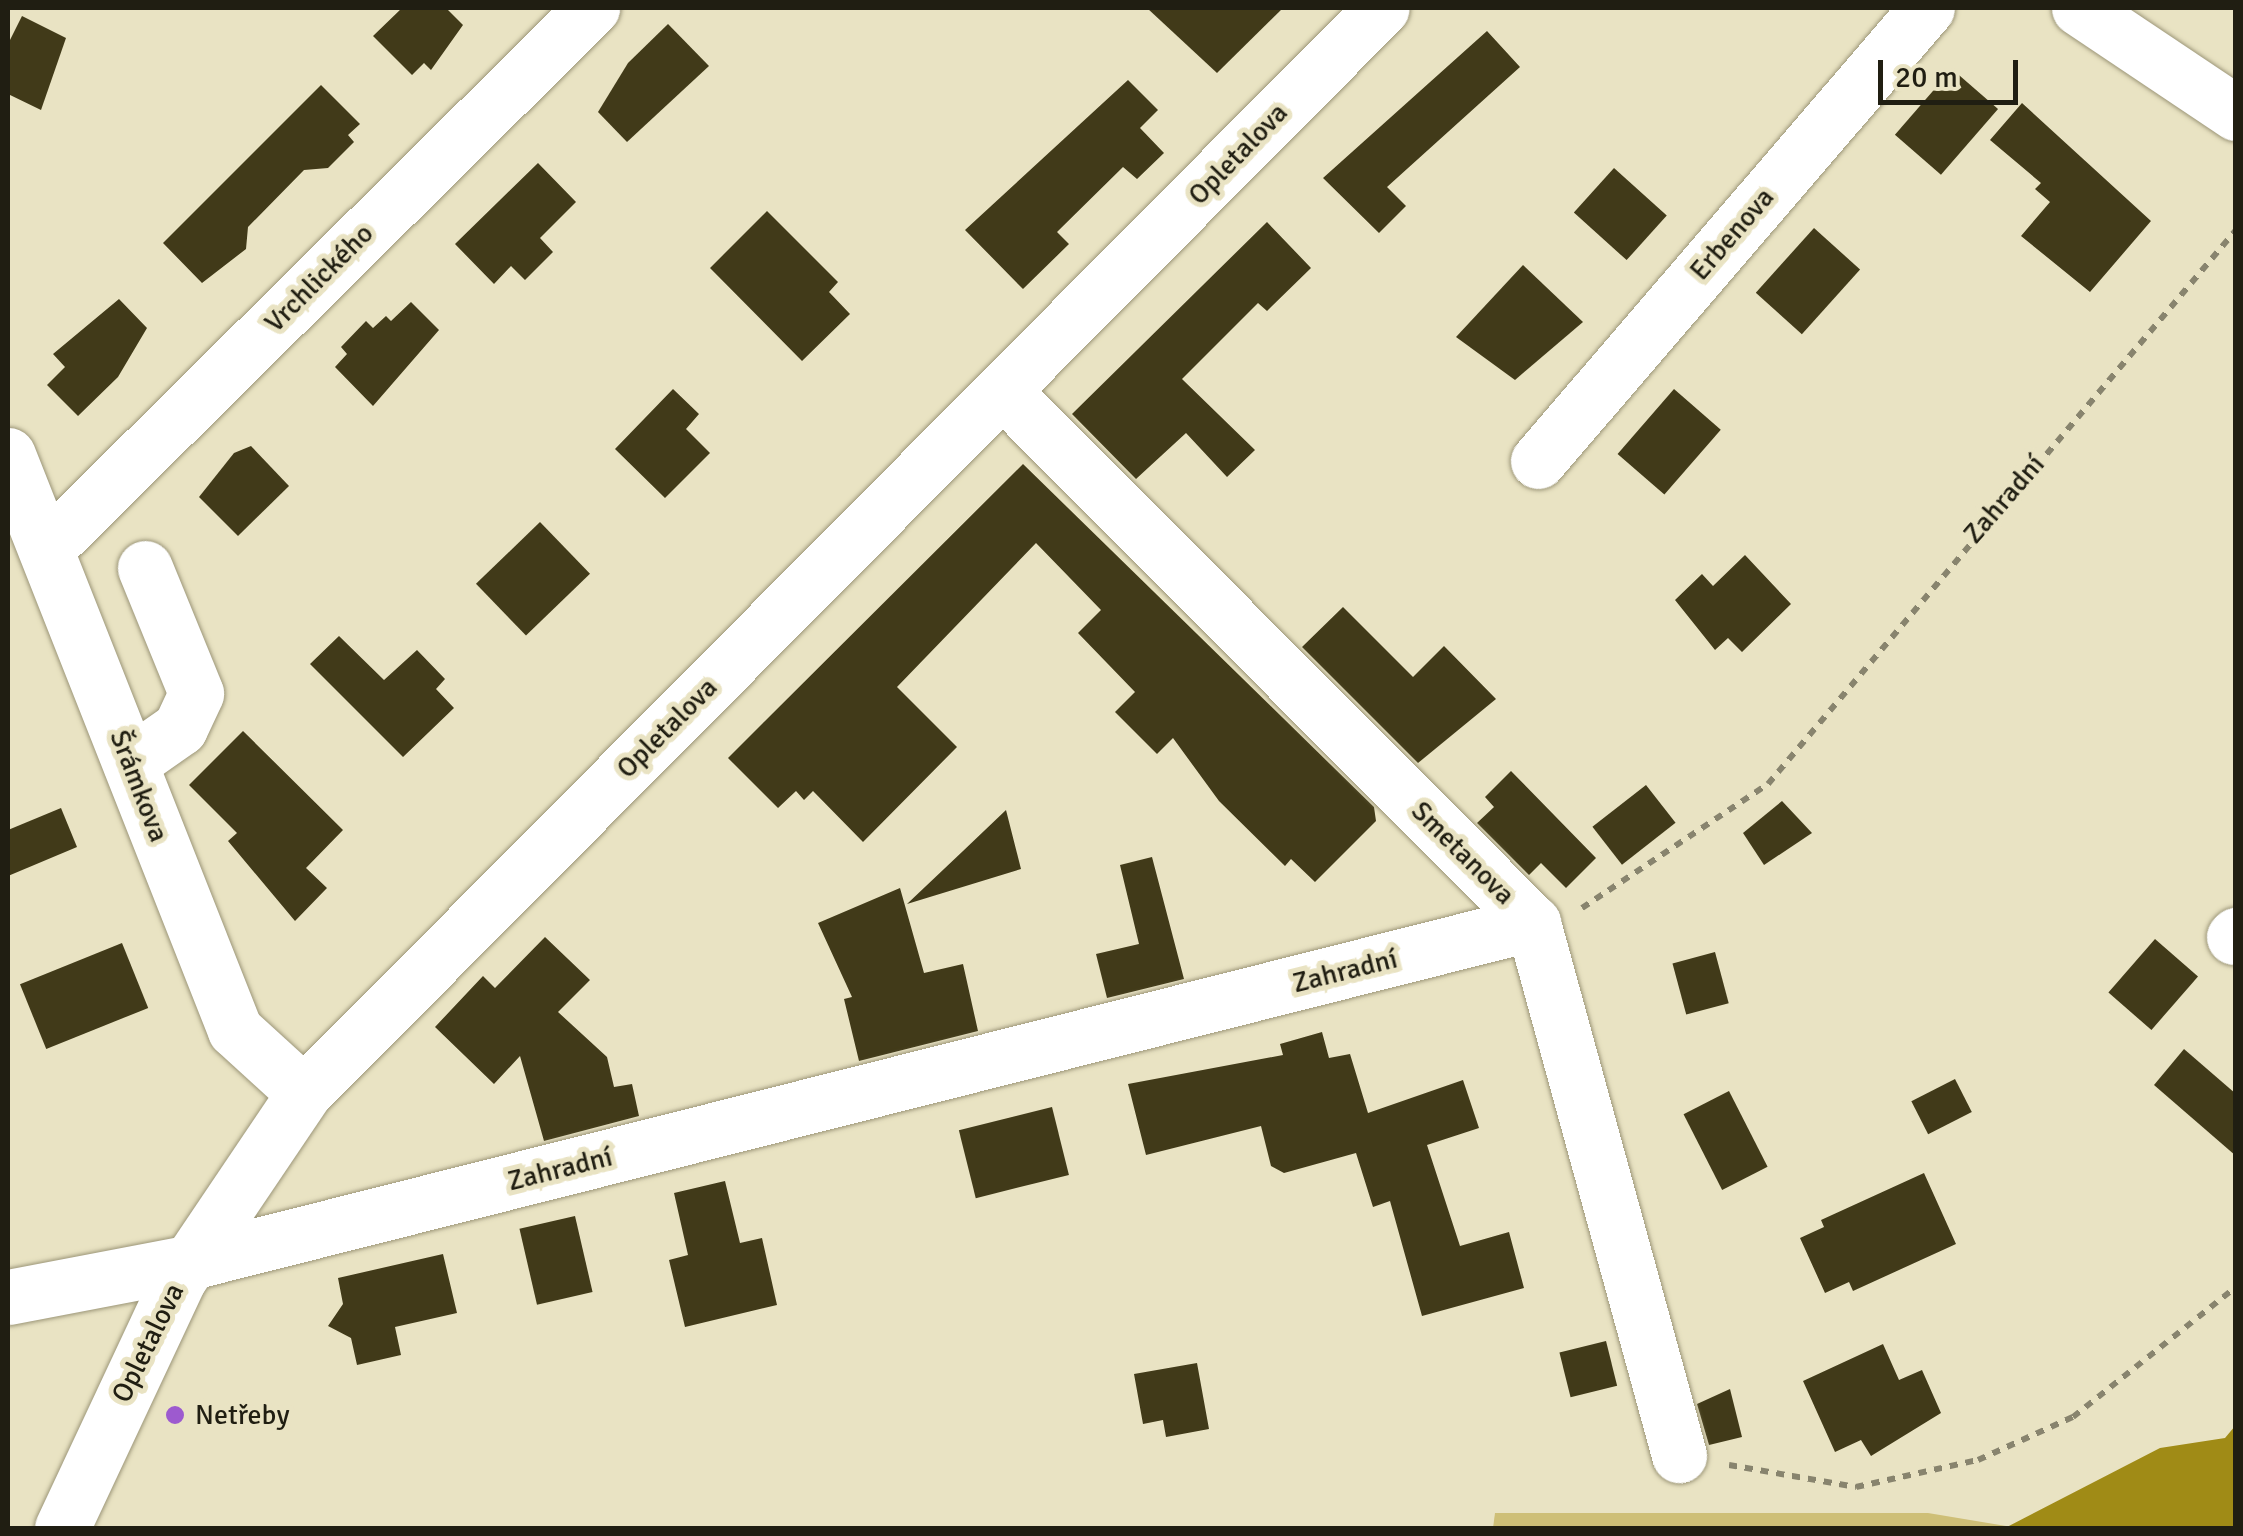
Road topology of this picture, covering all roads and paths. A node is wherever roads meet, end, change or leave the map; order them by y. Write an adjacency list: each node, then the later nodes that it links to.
1 (592, 8): 10 (street, Vrchlického)
2 (1382, 8): 7 (street, Opletalova)
3 (1927, 8): 9 (street, Erbenova)
4 (2078, 8): 5 (street)
5 (2236, 112)
6 (2236, 230): 13 (path, Zahradní)
7 (1004, 392): 13 (street, Smetanova); 14 (street, Opletalova)
8 (8, 455): 10 (street, Šrámkova)
9 (1538, 461)
10 (46, 549): 12 (street, Šrámkova)
11 (145, 568): 12 (street)
12 (130, 763): 14 (street, Šrámkova)
13 (1534, 923): 15 (street, Zahradní); 18 (street, Smetanova)
14 (304, 1093): 15 (street, Opletalova)
15 (188, 1263): 17 (street, Zahradní); 19 (street, Opletalova)
16 (2236, 1287): 18 (path)
17 (8, 1297)
18 (1679, 1455)
19 (62, 1528)

